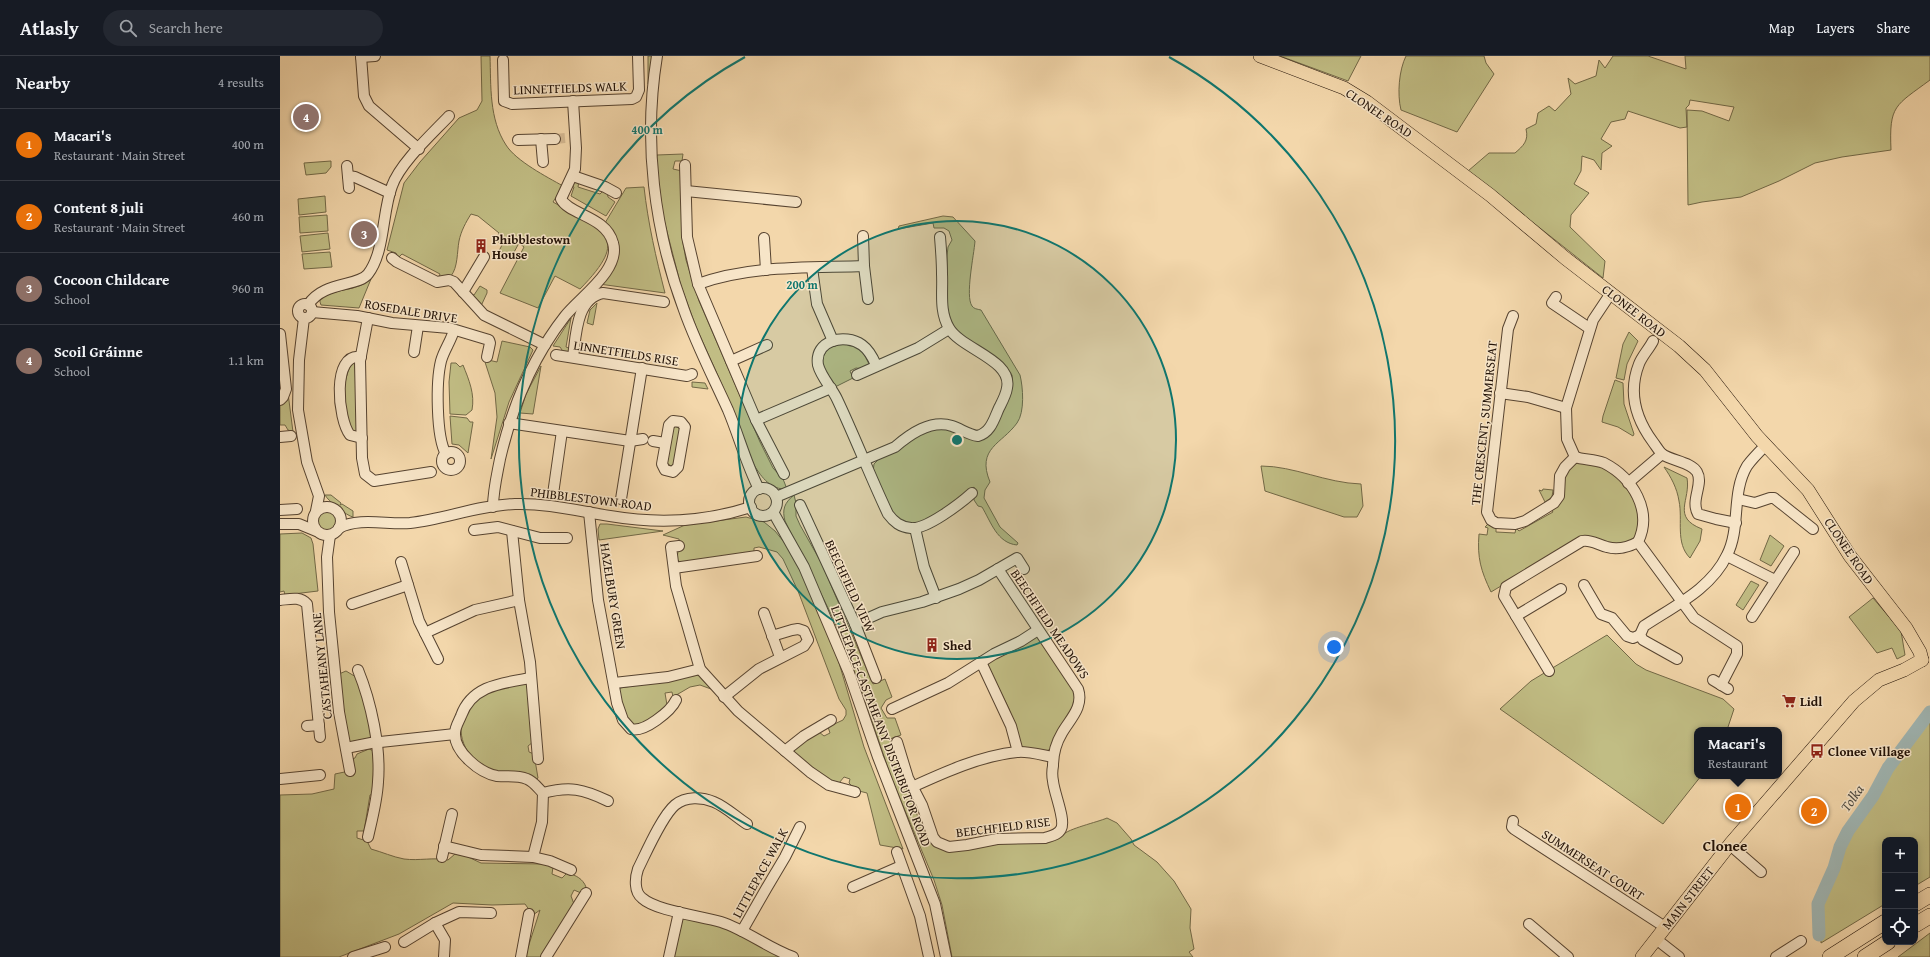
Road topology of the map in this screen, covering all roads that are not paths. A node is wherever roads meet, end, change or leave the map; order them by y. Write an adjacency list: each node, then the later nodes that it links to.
1 (375, 56): 5 (street)
2 (638, 56): 7 (street, LINNETFIELDS WALK)
3 (657, 56): 75 (street)
4 (1260, 56): 31 (main road, CLONEE ROAD)
5 (361, 57): 12 (street)
6 (502, 60): 7 (street, LINNETFIELDS WALK)
7 (573, 101): 9 (street)
8 (449, 116): 12 (street)
9 (565, 138): 10 (street); 15 (street)
10 (541, 139): 11 (street); 13 (street)
11 (518, 140)
12 (419, 149): 18 (street)
13 (543, 162)
14 (685, 164): 17 (street)
15 (573, 176): 19 (street); 45 (street)
16 (349, 188): 18 (street)
17 (686, 191): 20 (street); 29 (street)
18 (390, 193): 35 (street)
19 (616, 193)
20 (796, 202)
21 (863, 236): 26 (street)
22 (940, 237): 40 (street)
23 (764, 238): 28 (street)
24 (484, 257): 30 (street)
25 (392, 258): 30 (street)
26 (864, 266): 27 (street); 33 (street)
27 (812, 268): 28 (street); 43 (street)
28 (766, 270): 29 (street)
29 (698, 284): 52 (street)
30 (463, 292): 45 (street)
31 (1611, 293): 39 (street); 67 (main road, CLONEE ROAD)
32 (1556, 297): 39 (street)
33 (868, 299)
34 (664, 302): 51 (street)
35 (308, 312): 37 (street, ROSEDALE DRIVE); 77 (street)
36 (1513, 316): 58 (street, THE CRESCENT, SUMMERSEAT)
37 (368, 318): 38 (street, ROSEDALE DRIVE); 49 (street)
38 (418, 326): 41 (street, ROSEDALE DRIVE); 47 (street)
39 (1589, 328): 60 (street)
40 (949, 329): 53 (street); 71 (street)
41 (454, 330): 50 (street, ROSEDALE DRIVE); 68 (street)
42 (280, 334): 59 (street)
43 (833, 341): 53 (street); 57 (street)
44 (1653, 341): 69 (street)
45 (545, 345): 62 (street)
46 (767, 345): 52 (street)
47 (414, 352)
48 (556, 354): 51 (street, LINNETFIELDS RISE)
49 (360, 357): 64 (street); 64 (street)
50 (487, 357)
51 (573, 357): 54 (street, LINNETFIELDS RISE)
52 (731, 361): 61 (street)
53 (876, 365): 56 (street)
54 (642, 368): 55 (street, LINNETFIELDS RISE); 65 (street)
55 (692, 374)
56 (857, 375)
57 (830, 388): 61 (street); 71 (street)
58 (1500, 393): 60 (street); 70 (street, THE CRESCENT, SUMMERSEAT)
59 (280, 400)
60 (1566, 408): 70 (street)
61 (756, 420): 73 (street)
62 (509, 423): 63 (street); 83 (street)
63 (562, 431): 65 (street); 76 (street)
64 (362, 438): 72 (street)
65 (630, 441): 66 (street); 79 (street)
66 (665, 443)
67 (1765, 446): 81 (street); 132 (main road, CLONEE ROAD)
68 (446, 454)
69 (1662, 454): 74 (street); 91 (street)
70 (1574, 457): 74 (street)
71 (865, 460): 78 (street); 94 (street)
72 (431, 472)
73 (784, 474)
74 (1628, 483): 101 (street)
75 (759, 489): 78 (street); 84 (street)
76 (553, 494)
77 (319, 496): 87 (street, PHIBBLESTOWN ROAD); 90 (street)
78 (776, 497): 89 (street)
79 (621, 499)
80 (969, 499): 94 (street)
81 (1738, 499): 91 (street); 95 (street)
82 (800, 505): 123 (street, BEECHFIELD VIEW)
83 (492, 507): 88 (street, PHIBBLESTOWN ROAD); 92 (street, PHIBBLESTOWN ROAD)
84 (751, 507): 88 (street, PHIBBLESTOWN ROAD); 89 (street)
85 (297, 509): 86 (street)
86 (280, 510)
87 (336, 511): 90 (street); 92 (street, PHIBBLESTOWN ROAD); 97 (street)
88 (589, 512): 138 (street, HAZELBURY GREEN)
89 (772, 512): 203 (street, LITTLEPACE-CASTAHEANY DISTRIBUTOR ROAD)
90 (315, 513): 93 (street); 99 (street)
91 (1736, 522): 105 (street)
92 (357, 523): 97 (street, PHIBBLESTOWN ROAD)
93 (284, 524): 99 (street)
94 (915, 528): 115 (street)
95 (1813, 529)
96 (474, 530): 98 (street)
97 (335, 531): 99 (street); 106 (street, CASTAHEANY LANE)
98 (512, 531): 100 (street); 117 (street)
99 (318, 532): 106 (street, CASTAHEANY LANE)
100 (567, 538)
101 (1638, 542): 118 (street); 121 (street)
102 (679, 546): 108 (street)
103 (1794, 552): 111 (street)
104 (757, 556): 108 (street)
105 (1727, 556): 111 (street); 118 (street)
106 (327, 557): 150 (street, CASTAHEANY LANE)
107 (401, 562): 112 (street)
108 (674, 568): 133 (street)
109 (1024, 568): 110 (street)
110 (998, 569): 115 (street); 124 (street, BEECHFIELD MEADOWS)
111 (1775, 580): 122 (street)
112 (408, 585): 119 (street); 125 (street)
113 (1584, 586): 126 (street)
114 (1561, 589): 121 (street)
115 (936, 598): 123 (street)
116 (280, 600): 144 (street)
117 (519, 600): 125 (street); 136 (street)
118 (1682, 601): 126 (street); 139 (street)
119 (352, 604)
120 (764, 613): 127 (street)
121 (1516, 616): 135 (street)
122 (1752, 617)
123 (855, 624): 137 (street, BEECHFIELD VIEW)
124 (1038, 630): 131 (street); 153 (street, BEECHFIELD MEADOWS)
125 (425, 633): 129 (street)
126 (1640, 635): 130 (street)
127 (772, 636): 128 (street); 128 (street)
128 (780, 657): 140 (street)
129 (438, 659)
130 (1677, 659)
131 (981, 662): 142 (street); 152 (street)
132 (1926, 663): 168 (main road, MAIN STREET)
133 (700, 669): 138 (street); 140 (street)
134 (358, 670): 148 (street)
135 (1549, 671)
136 (531, 678): 146 (street); 154 (street)
137 (876, 678)
138 (614, 683): 141 (street, HAZELBURY GREEN)
139 (1721, 685)
140 (724, 697): 151 (street)
141 (676, 700)
142 (892, 709)
143 (831, 720): 151 (street)
144 (319, 725): 145 (street); 147 (street)
145 (307, 726)
146 (455, 734): 148 (street); 160 (street)
147 (320, 737)
148 (376, 742): 150 (street); 167 (street)
149 (897, 742): 158 (street, BEECHFIELD RISE)
150 (346, 748): 155 (street, CASTAHEANY LANE)
151 (785, 751): 159 (street)
152 (1018, 752): 153 (street); 158 (street)
153 (1053, 757): 166 (street, BEECHFIELD MEADOWS)
154 (538, 759)
155 (350, 771)
156 (320, 775): 157 (street)
157 (280, 779)
158 (912, 787): 166 (street, BEECHFIELD RISE)
159 (855, 792)
160 (543, 793): 161 (street); 172 (street)
161 (608, 801)
162 (452, 814): 169 (street)
163 (1513, 821): 188 (street, SUMMERSEAT COURT)
164 (747, 824): 180 (street)
165 (800, 827): 189 (street, LITTLEPACE WALK)
166 (1061, 830)
167 (368, 837)
168 (1730, 844): 175 (street); 188 (main road, MAIN STREET)
169 (444, 846): 171 (street); 172 (street)
170 (897, 852): 173 (street)
171 (442, 856)
172 (533, 857): 174 (street)
173 (901, 866): 176 (street); 202 (street)
174 (571, 870)
175 (1761, 872)
176 (853, 887)
177 (586, 893): 199 (street)
178 (1930, 895): 179 (highway)
179 (1918, 902)
180 (679, 912): 189 (street); 200 (street)
181 (491, 913): 184 (street)
182 (529, 914): 198 (street)
183 (1930, 916): 185 (highway)
184 (435, 923): 192 (street); 197 (street)
185 (1918, 923)
186 (1529, 924): 204 (street)
187 (1882, 924): 208 (highway)
188 (1665, 927): 190 (main road, MAIN STREET)
189 (742, 931): 201 (street)
190 (1656, 939): 205 (main road, MAIN STREET); 206 (street)
191 (1801, 941): 207 (street)
192 (404, 942)
193 (1883, 945): 209 (highway)
194 (385, 947): 195 (street)
195 (364, 955): 196 (street)
196 (353, 957)
197 (444, 957)
198 (521, 957)
199 (546, 957)
200 (669, 957)
201 (791, 957)
202 (929, 957)
203 (946, 957)
204 (1568, 957)
205 (1642, 957)
206 (1679, 957)
207 (1776, 957)
208 (1830, 957)
209 (1865, 957)

